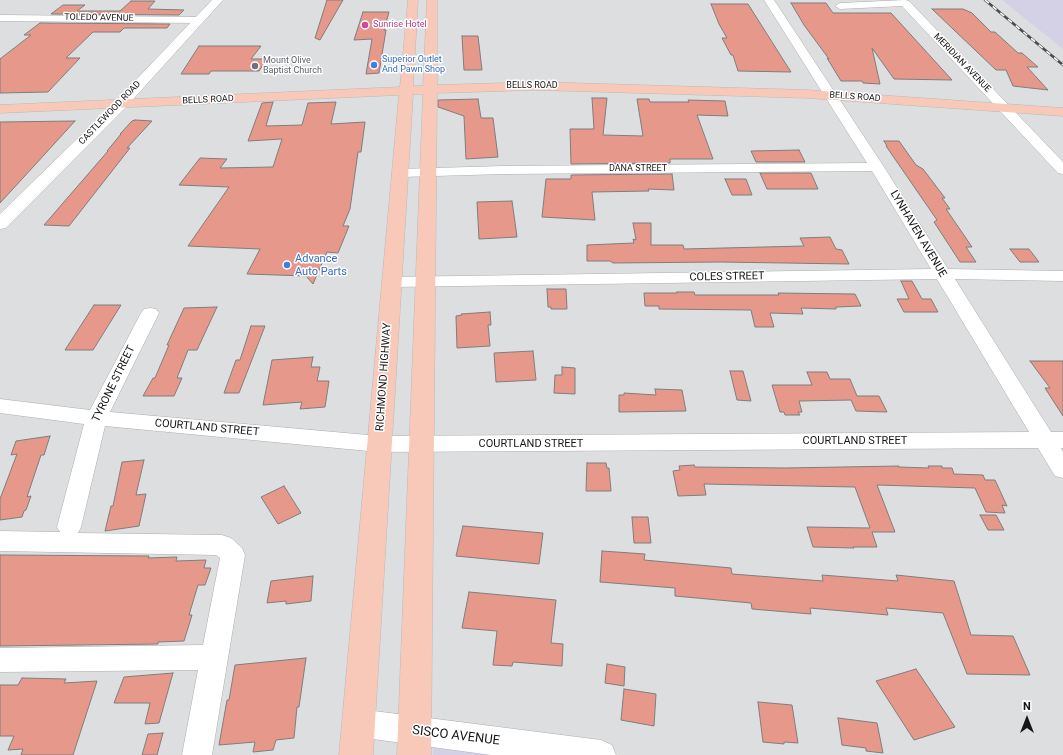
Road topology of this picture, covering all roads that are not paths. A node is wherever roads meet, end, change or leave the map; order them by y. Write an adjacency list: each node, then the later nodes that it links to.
1 (218, 0): 7 (street, CASTLEWOOD ROAD)
2 (413, 0): 9 (main road, RICHMOND HIGHWAY)
3 (432, 0): 8 (main road)
4 (769, 0): 10 (street, LYNHAVEN AVENUE)
5 (840, 6): 13 (street, MERIDIAN AVENUE)
6 (0, 18): 7 (street, TOLEDO AVENUE)
7 (198, 20): 11 (street, CASTLEWOOD ROAD)
8 (429, 85): 9 (main road, BELLS ROAD); 10 (main road, BELLS ROAD); 19 (main road)
9 (406, 86): 11 (main road, BELLS ROAD); 20 (main road, RICHMOND HIGHWAY)
10 (828, 91): 13 (main road, BELLS ROAD); 17 (street, LYNHAVEN AVENUE)
11 (125, 100): 12 (main road, BELLS ROAD); 15 (main road, BELLS ROAD); 21 (street, CASTLEWOOD ROAD)
12 (0, 101)
13 (1000, 103): 14 (main road, BELLS ROAD); 16 (main road, BELLS ROAD); 18 (street, MERIDIAN AVENUE)
14 (1063, 104)
15 (0, 109)
16 (1063, 112)
17 (877, 167): 19 (street, DANA STREET); 22 (street, LYNHAVEN AVENUE)
18 (1063, 170)
19 (428, 172): 20 (street, DANA STREET); 24 (main road)
20 (400, 173): 25 (main road, RICHMOND HIGHWAY)
21 (0, 224)
22 (943, 274): 23 (street, COLES STREET); 24 (street, COLES STREET); 29 (street, LYNHAVEN AVENUE)
23 (1063, 276)
24 (424, 281): 25 (street, COLES STREET); 31 (main road)
25 (391, 282): 30 (main road, RICHMOND HIGHWAY)
26 (150, 313): 28 (street, TYRONE STREET)
27 (0, 406): 28 (street, COURTLAND STREET)
28 (96, 418): 30 (street, COURTLAND STREET); 33 (street, TYRONE STREET)
29 (1054, 440): 31 (street, COURTLAND STREET); 32 (street, LYNHAVEN AVENUE)
30 (379, 444): 31 (street, COURTLAND STREET); 37 (main road, RICHMOND HIGHWAY)
31 (420, 444): 38 (main road)
32 (1063, 470)
33 (69, 527)
34 (0, 541): 35 (street)
35 (214, 657): 36 (street); 39 (street)
36 (0, 660)
37 (358, 723): 38 (street, SISCO AVENUE); 40 (main road, RICHMOND HIGHWAY)
38 (414, 743): 41 (street, SISCO AVENUE)
39 (197, 755)
40 (356, 755)
41 (601, 755)

